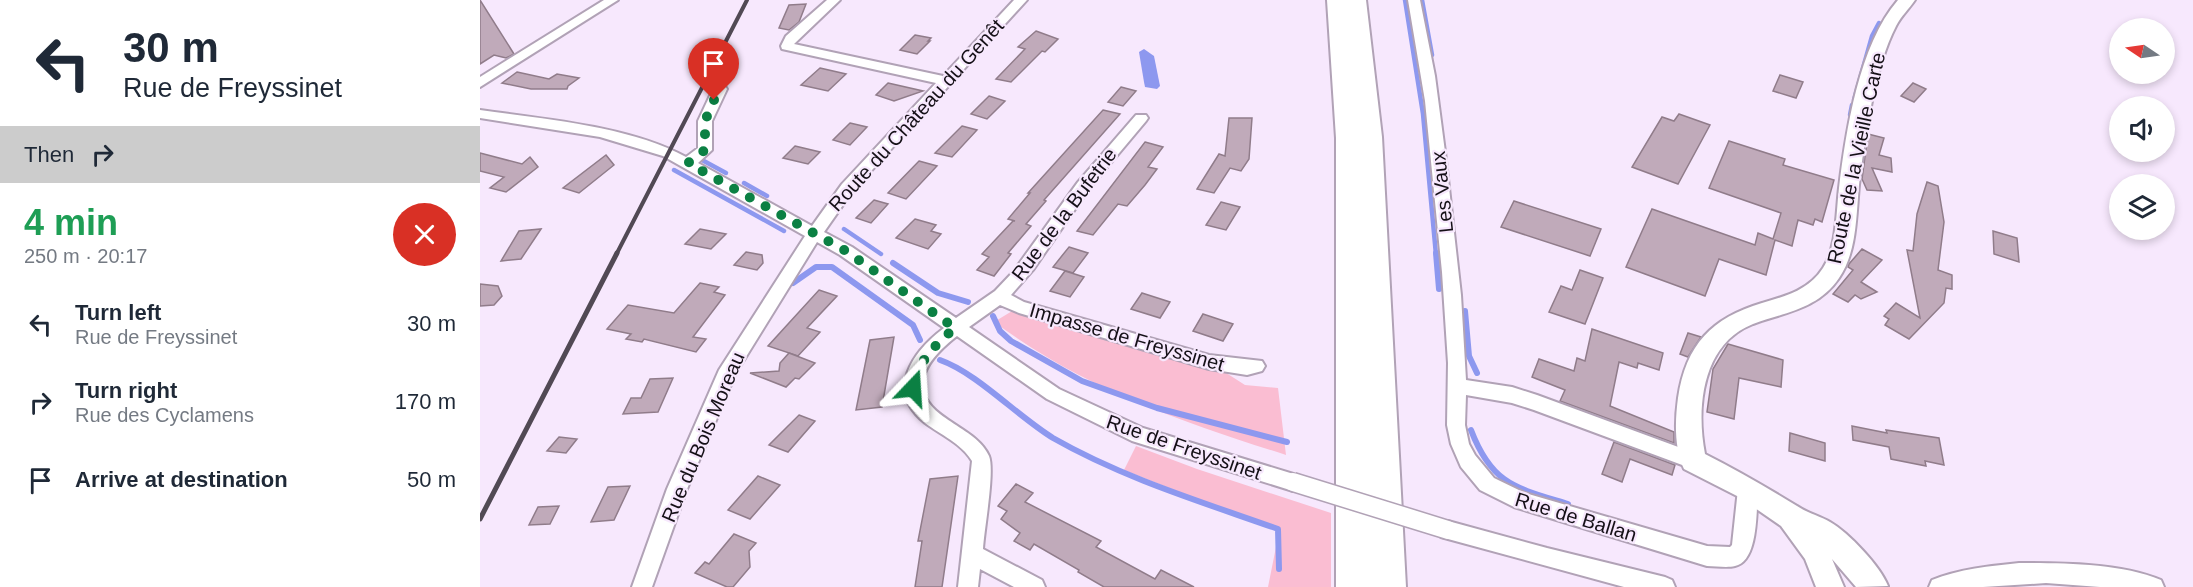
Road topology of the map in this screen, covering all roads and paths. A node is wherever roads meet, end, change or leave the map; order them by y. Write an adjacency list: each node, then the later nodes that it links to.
1 (612, 0): 9 (street)
2 (834, 0): 8 (street)
3 (1021, 0): 8 (street, Route du Château du Genêt)
4 (1337, 0): 27 (highway)
5 (1356, 0): 28 (highway)
6 (1414, 0): 18 (street, Les Vaux)
7 (1907, 0): 19 (street, Route de la Vieille Carte)
8 (945, 81): 14 (street, Route du Château du Genêt)
9 (480, 82)
10 (720, 89): 13 (street)
11 (480, 114): 13 (street, Rue de Freyssinet)
12 (1142, 118): 15 (street, Rue de la Bufetrie)
13 (688, 163): 14 (street, Rue de Freyssinet)
14 (814, 233): 16 (street, Rue de Freyssinet); 24 (street, Rue du Bois Moreau)
15 (999, 296): 16 (street, Rue de la Bufetrie); 17 (street, Impasse de Freyssinet)
16 (955, 328): 22 (street, Rue de la Bufetrie); 29 (street, Rue de Freyssinet, bridge)
17 (1256, 366)
18 (1457, 386): 19 (street); 20 (street, Rue de Ballan)
19 (1693, 461): 20 (street)
20 (1748, 489): 21 (street)
21 (1790, 517): 23 (street); 30 (street)
22 (972, 554): 25 (street); 26 (street)
23 (1875, 586): 30 (street)
24 (642, 587)
25 (968, 587)
26 (1035, 587)
27 (1354, 587)
28 (1388, 587)
29 (1665, 587)
30 (1831, 587)
31 (1940, 587): 32 (street)
32 (2154, 587)

